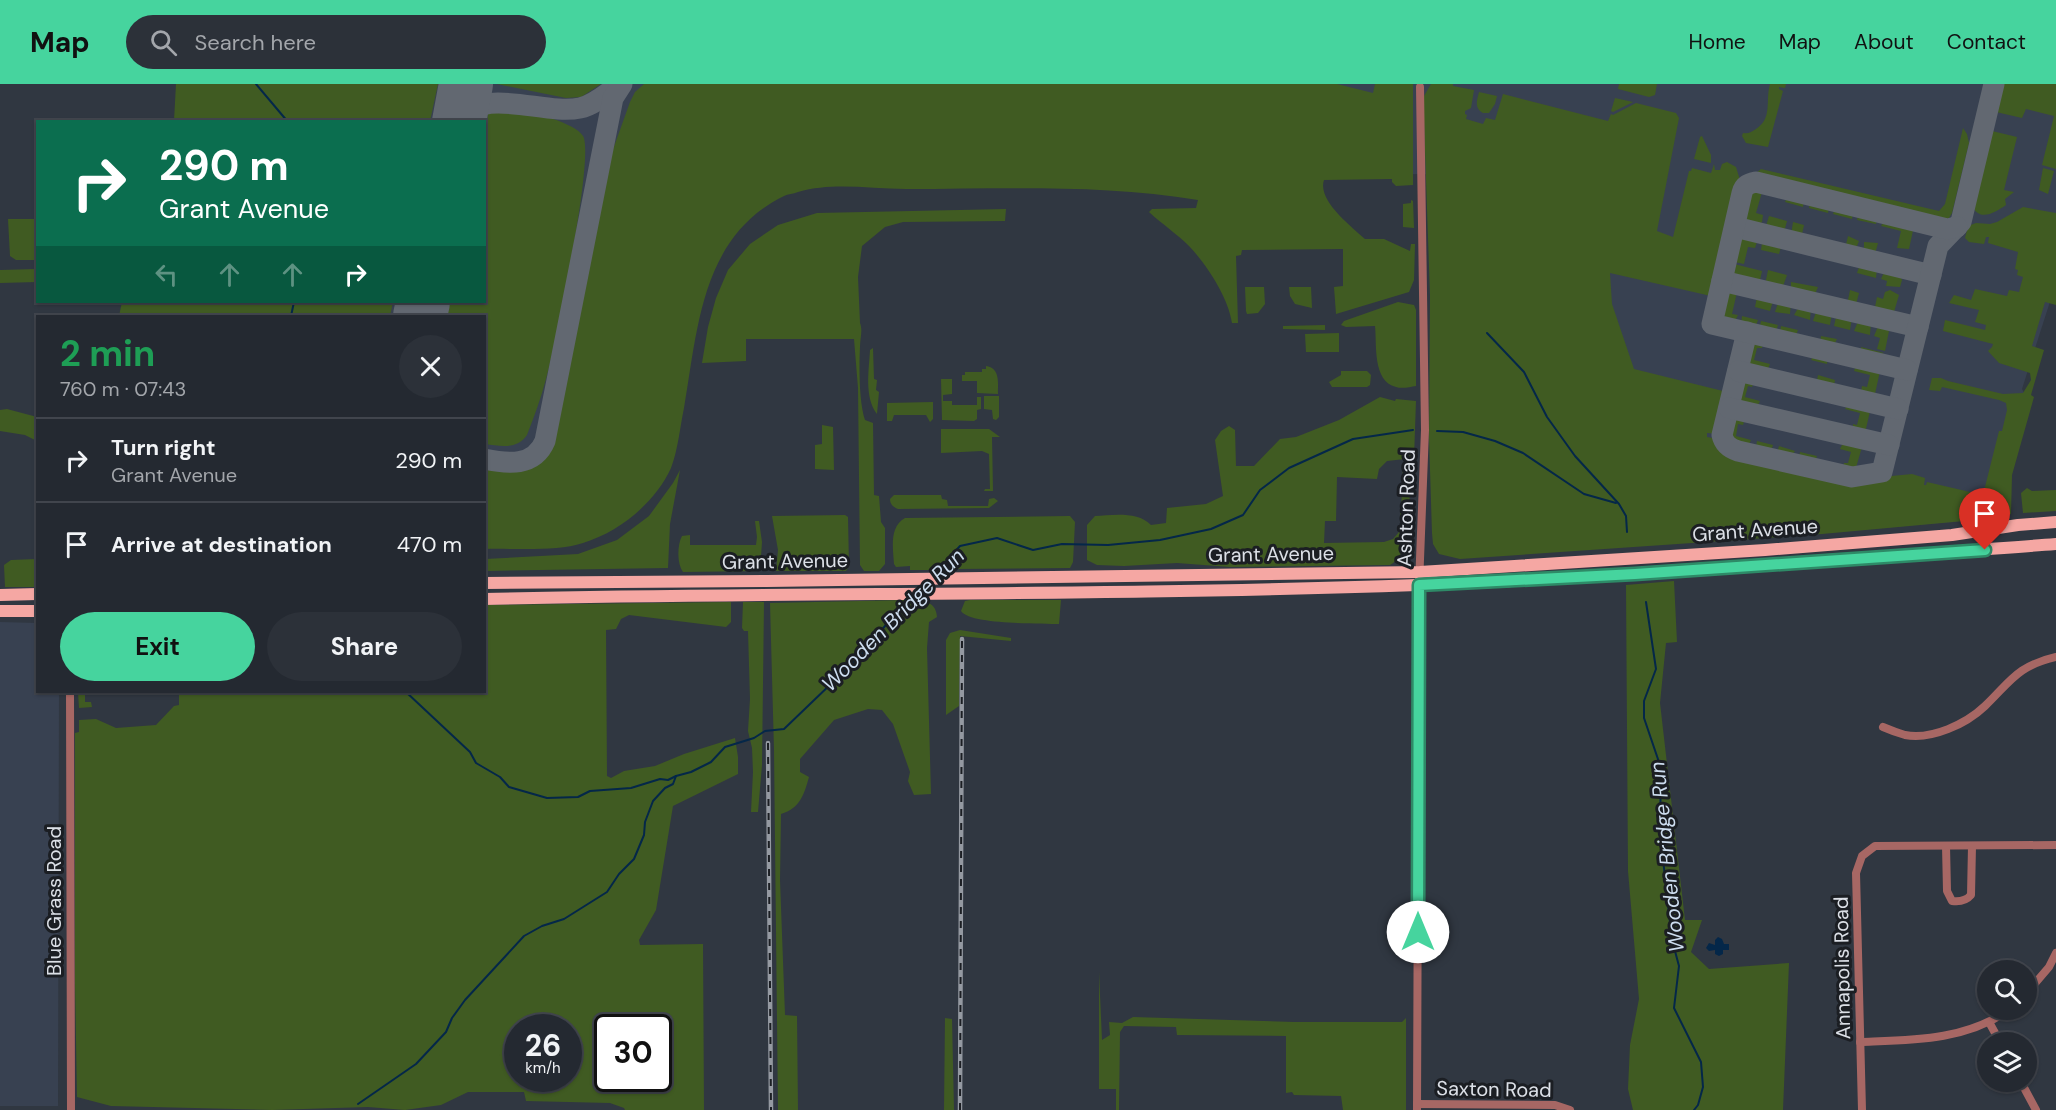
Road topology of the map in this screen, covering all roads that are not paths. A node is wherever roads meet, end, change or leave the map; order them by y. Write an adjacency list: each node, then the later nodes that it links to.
1 (1420, 87): 9 (street, Ashton Road)
2 (2056, 522): 3 (main road, Grant Avenue)
3 (1952, 535): 4 (main road, Grant Avenue); 6 (main road)
4 (1911, 538): 7 (main road); 8 (main road, Grant Avenue)
5 (2056, 544): 6 (main road, Grant Avenue)
6 (1953, 552): 7 (main road, Grant Avenue)
7 (1912, 555): 11 (main road, Grant Avenue)
8 (1606, 561): 9 (main road, Grant Avenue); 11 (main road)
9 (1420, 572): 10 (main road, Grant Avenue); 14 (street, Ashton Road)
10 (1164, 575): 12 (main road, Grant Avenue); 15 (main road)
11 (1606, 575): 14 (main road, Grant Avenue)
12 (854, 580): 13 (main road, Grant Avenue); 18 (main road)
13 (486, 583)
14 (1419, 585): 15 (main road, Grant Avenue); 36 (street, Ashton Road)
15 (1164, 592): 18 (main road, Grant Avenue)
16 (36, 594): 17 (main road)
17 (0, 595)
18 (789, 595): 19 (main road, Grant Avenue)
19 (486, 599)
20 (36, 610): 21 (main road)
21 (0, 611)
22 (2056, 657): 24 (street)
23 (70, 693): 37 (street, Blue Grass Road)
24 (1883, 728)
25 (2056, 845): 27 (street)
26 (1946, 846): 27 (street); 27 (street); 34 (street, Annapolis Road)
27 (1972, 846)
28 (2056, 953): 29 (street)
29 (2053, 970): 30 (street)
30 (2037, 984)
31 (1992, 1020): 32 (street)
32 (1989, 1022): 33 (street); 34 (street)
33 (1994, 1032)
34 (1860, 1042): 39 (street, Annapolis Road)
35 (2026, 1092): 40 (street)
36 (1417, 1107): 38 (street, Saxton Road)
37 (71, 1110)
38 (1570, 1110)
39 (1862, 1110)
40 (2036, 1110)

